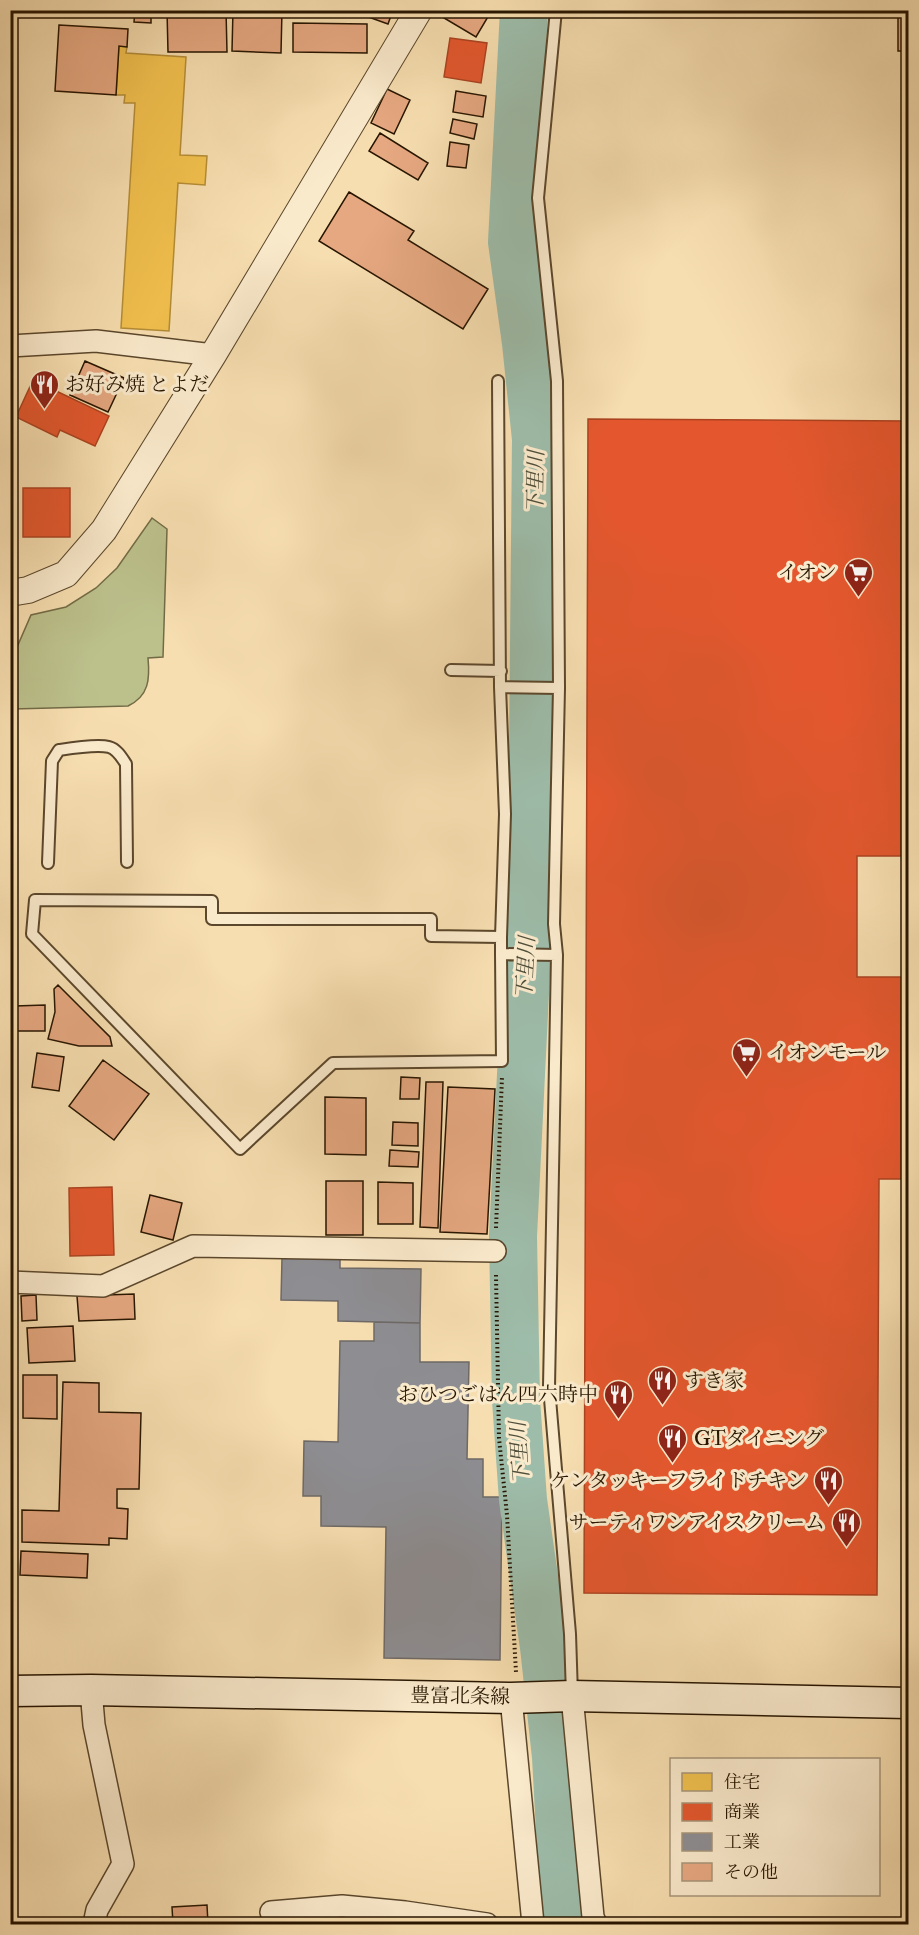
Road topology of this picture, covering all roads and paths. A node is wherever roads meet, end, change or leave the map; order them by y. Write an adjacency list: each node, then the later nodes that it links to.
1 (419, 10): 4 (street)
2 (556, 10): 10 (lane)
3 (10, 346): 4 (street)
4 (213, 354): 6 (street)
5 (498, 381): 8 (lane)
6 (10, 593)
7 (451, 670): 8 (lane)
8 (501, 671): 9 (lane)
9 (500, 687): 10 (lane); 13 (lane)
10 (559, 688): 15 (lane)
11 (127, 862): 12 (lane)
12 (48, 863)
13 (501, 937): 14 (lane); 16 (lane)
14 (501, 954): 15 (lane); 16 (lane)
15 (556, 955): 21 (lane)
16 (502, 1061): 17 (path)
17 (495, 1251): 18 (street); 22 (path)
18 (10, 1282)
19 (91, 1690): 20 (main road, 豊富北条線); 22 (main road, 豊富北条線); 26 (street)
20 (10, 1691)
21 (572, 1696): 22 (main road, 豊富北条線); 23 (main road, 豊富北条線); 29 (street)
22 (518, 1697): 28 (street)
23 (909, 1703)
24 (271, 1912): 25 (street)
25 (405, 1918): 27 (street)
26 (94, 1924)
27 (487, 1924)
28 (533, 1924)
29 (596, 1924)

